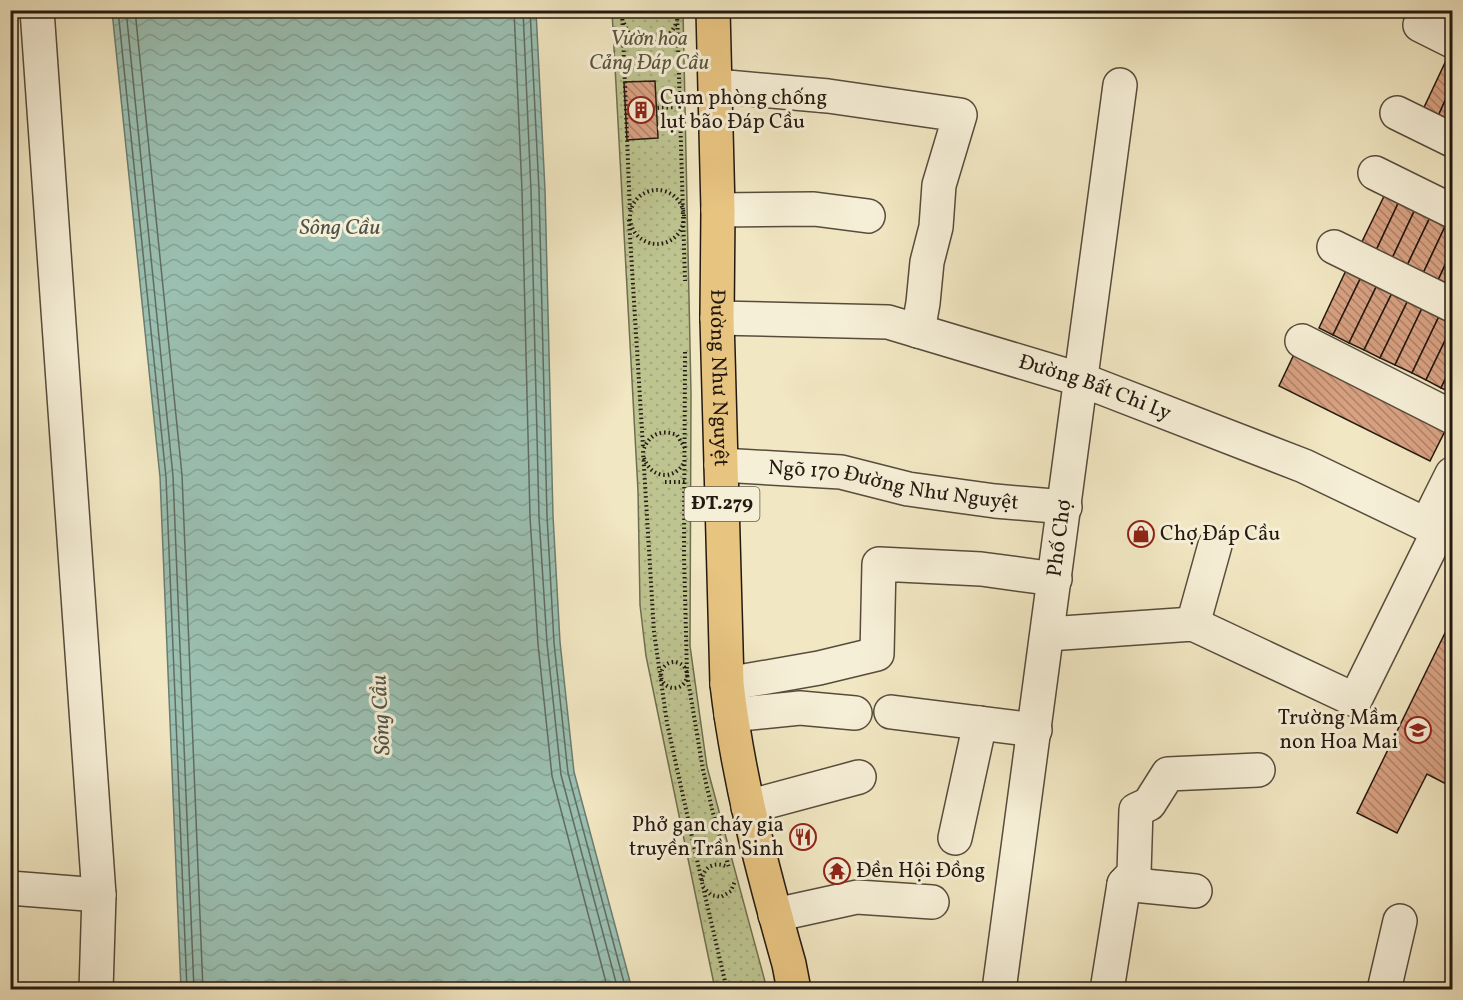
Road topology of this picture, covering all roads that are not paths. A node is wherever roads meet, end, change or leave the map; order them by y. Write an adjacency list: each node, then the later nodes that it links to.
1 (38, 10): 40 (street)
2 (713, 10): 6 (main road, Đường Như Nguyệt / ĐT.279)
3 (1420, 26): 4 (street)
4 (1452, 41)
5 (1120, 86): 18 (street, Phố Chợ)
6 (716, 87): 10 (main road, Đường Như Nguyệt / ĐT.279); 16 (street)
7 (1397, 113): 8 (street)
8 (1452, 140)
9 (1375, 173): 11 (street)
10 (718, 210): 12 (street); 15 (main road, Đường Như Nguyệt / ĐT.279)
11 (1452, 211)
12 (868, 216)
13 (1334, 247): 14 (street)
14 (1452, 305)
15 (717, 318): 16 (street, Đường Bất Chi Ly); 20 (main road, Đường Như Nguyệt / ĐT.279)
16 (918, 331): 18 (street, Đường Bất Chi Ly)
17 (1302, 341): 19 (street)
18 (1082, 380): 22 (street, Phố Chợ); 23 (street, Đường Bất Chi Ly)
19 (1452, 417)
20 (721, 465): 22 (street, Ngõ 170 Đường Như Nguyệt); 28 (main road, Đường Như Nguyệt / ĐT.279)
21 (1452, 474): 23 (street)
22 (1065, 507): 25 (street, Phố Chợ)
23 (1440, 530): 26 (street)
24 (1215, 545): 26 (street)
25 (1055, 579): 27 (street, Phố Chợ); 28 (street)
26 (1193, 624): 27 (street)
27 (1048, 634): 32 (street, Phố Chợ)
28 (729, 699): 30 (street); 35 (main road, Đường Như Nguyệt / ĐT.279)
29 (891, 712): 31 (street)
30 (855, 713)
31 (980, 723): 32 (street); 36 (street)
32 (1035, 730): 46 (street, Phố Chợ)
33 (1258, 770): 37 (street)
34 (860, 777): 35 (street)
35 (748, 807): 42 (main road, Đường Như Nguyệt / ĐT.279)
36 (955, 838)
37 (1124, 884): 39 (street); 47 (street)
38 (10, 888): 40 (street)
39 (1195, 891)
40 (99, 895): 44 (street)
41 (932, 902): 42 (street)
42 (775, 915): 45 (main road, Đường Như Nguyệt / ĐT.279)
43 (1400, 921): 48 (street)
44 (96, 990)
45 (794, 990)
46 (999, 990)
47 (1107, 990)
48 (1384, 990)

